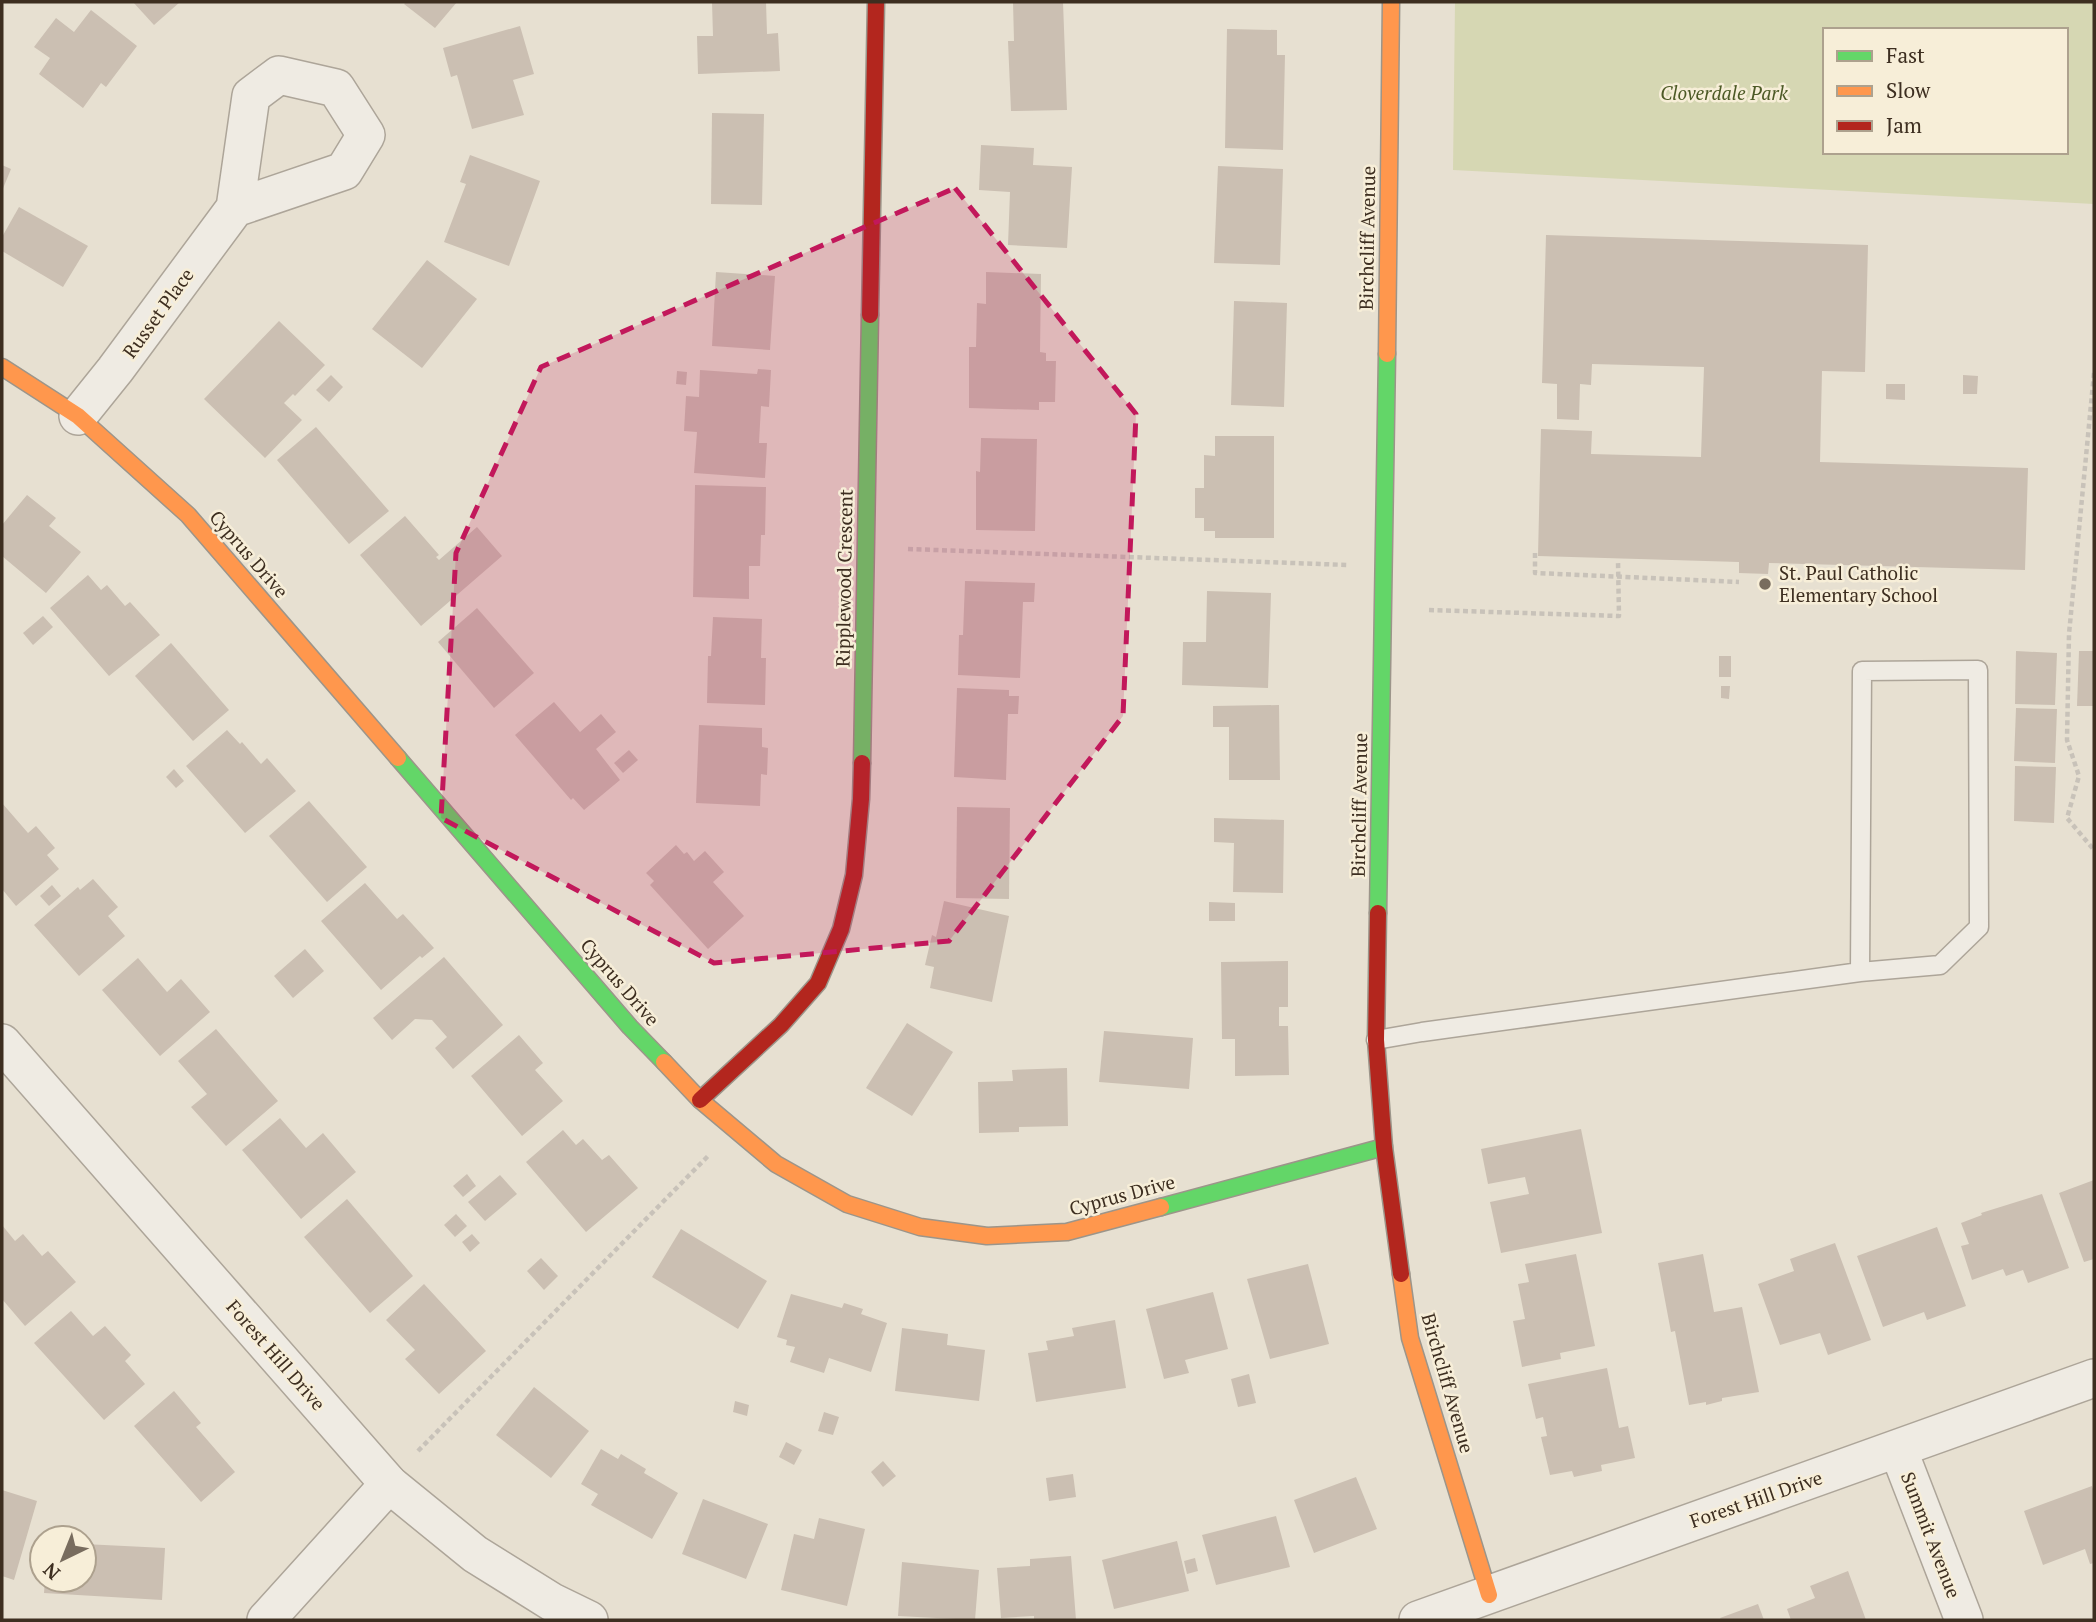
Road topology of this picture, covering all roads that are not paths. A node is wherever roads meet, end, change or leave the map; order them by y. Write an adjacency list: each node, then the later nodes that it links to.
1 (876, 2): 9 (street, Ripplewood Crescent)
2 (1391, 2): 7 (street, Birchcliff Avenue)
3 (235, 208): 5 (street, Russet Place)
4 (2, 367): 5 (street, Cyprus Drive)
5 (78, 416): 9 (street, Cyprus Drive)
6 (1860, 972): 6 (lane); 7 (lane)
7 (1376, 1040): 10 (street, Birchcliff Avenue)
8 (2, 1043): 13 (street, Forest Hill Drive)
9 (700, 1100): 10 (street, Cyprus Drive)
10 (1384, 1147): 14 (street, Birchcliff Avenue)
11 (2094, 1377): 12 (street, Forest Hill Drive)
12 (1898, 1449): 14 (street, Forest Hill Drive); 18 (street, Summit Avenue)
13 (389, 1484): 15 (street); 16 (street, Forest Hill Drive)
14 (1489, 1595): 17 (street, Forest Hill Drive)
15 (266, 1620)
16 (589, 1620)
17 (1418, 1620)
18 (1964, 1620)

